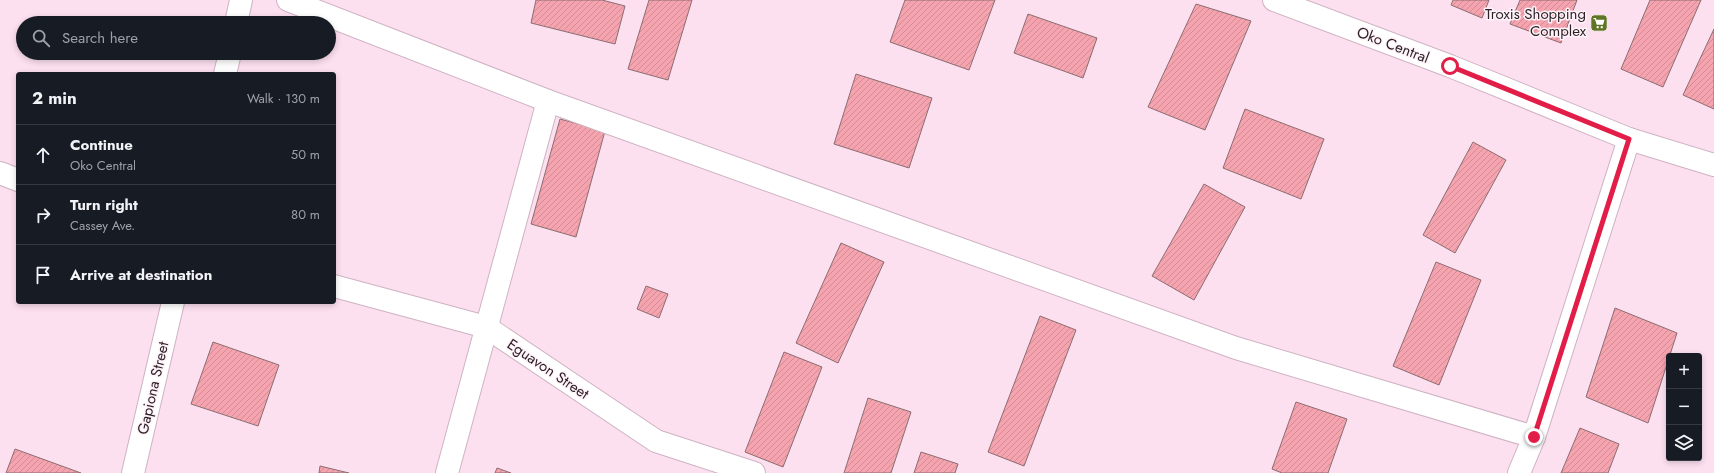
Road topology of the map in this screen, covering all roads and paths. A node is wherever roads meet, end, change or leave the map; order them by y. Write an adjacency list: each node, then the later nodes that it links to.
1 (241, 0): 4 (street)
2 (288, 0): 5 (street)
3 (1274, 0): 10 (street, Oko Central)
4 (238, 16)
5 (329, 16)
6 (336, 19): 9 (street)
7 (228, 60): 8 (street)
8 (225, 72)
9 (548, 101): 16 (street); 17 (street)
10 (1629, 139): 11 (street, Oko Central); 17 (street)
11 (1714, 165)
12 (0, 173): 13 (street)
13 (16, 179)
14 (336, 287): 16 (street, Eguavon Street)
15 (173, 304): 18 (street, Gapiona Street)
16 (486, 327): 19 (street); 20 (street, Eguavon Street)
17 (1534, 437): 21 (street)
18 (133, 473)
19 (447, 473)
20 (754, 473)
21 (1519, 473)

